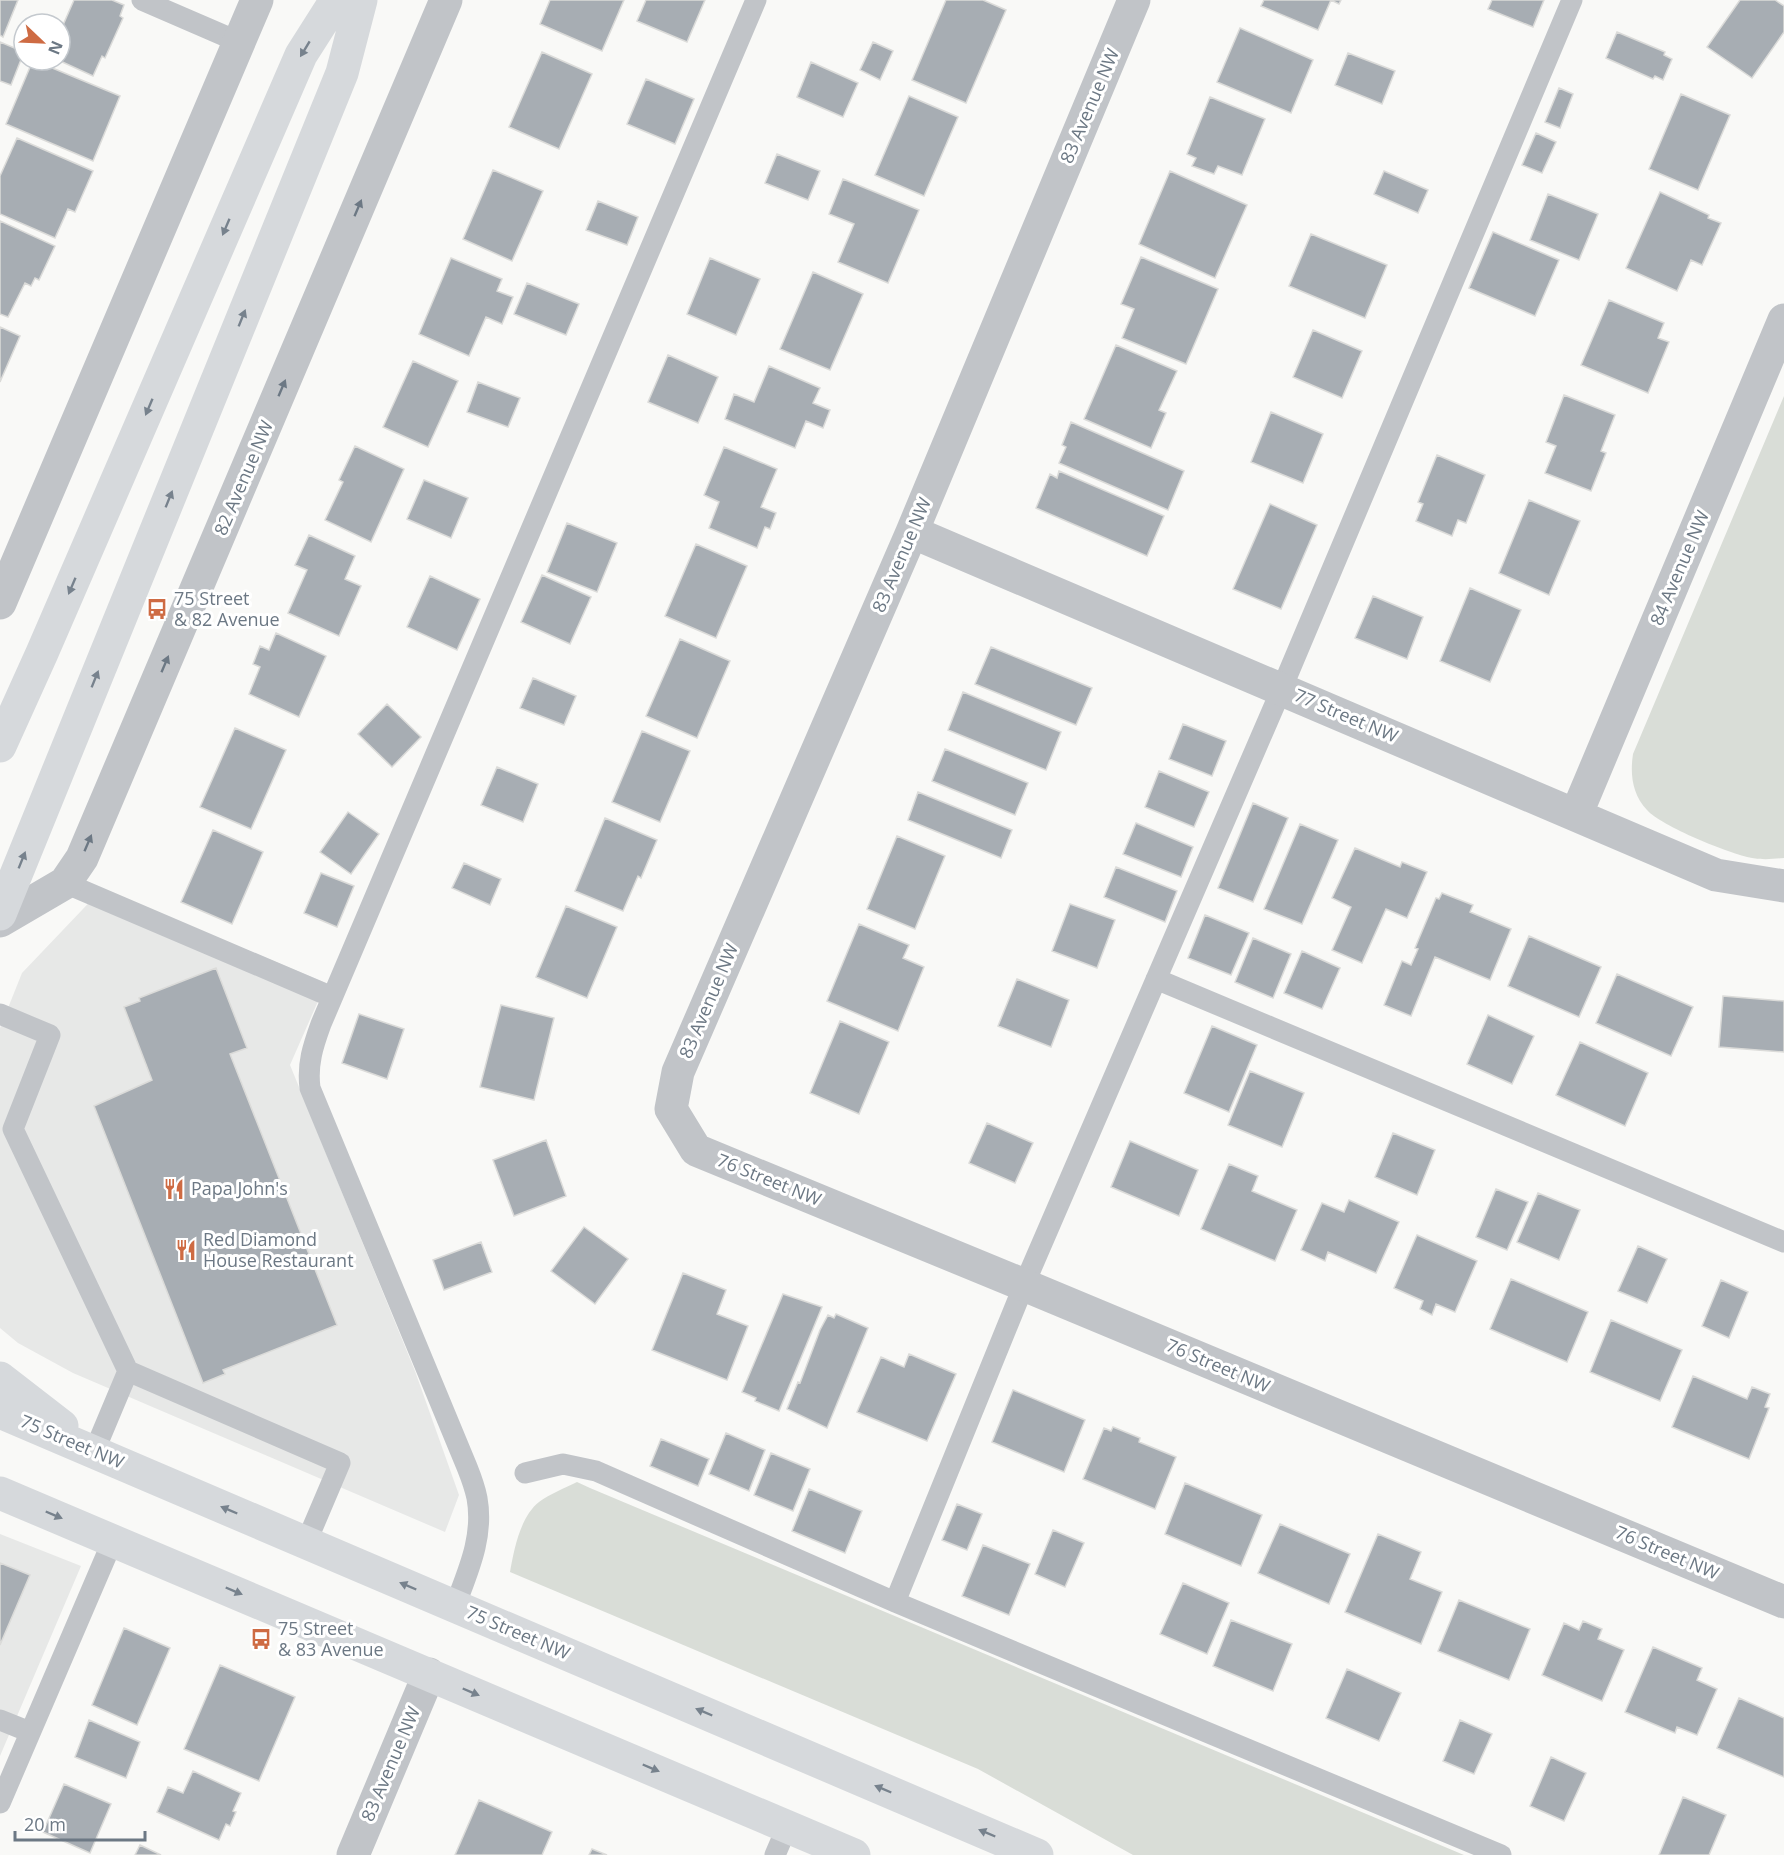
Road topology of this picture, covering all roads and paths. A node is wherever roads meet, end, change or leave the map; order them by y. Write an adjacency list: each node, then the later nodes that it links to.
1 (142, 0): 9 (lane)
2 (257, 0): 9 (street)
3 (336, 0): 14 (main road, one-way to 14)
4 (361, 0): 18 (main road, one-way to 4)
5 (446, 0): 16 (street, 82 Avenue NW, one-way to 5)
6 (756, 0): 21 (lane)
7 (1134, 0): 11 (street, 83 Avenue NW)
8 (1572, 0): 13 (lane)
9 (239, 42): 12 (street)
10 (1784, 320): 15 (street, 84 Avenue NW)
11 (912, 532): 13 (street, 77 Street NW); 23 (street, 83 Avenue NW)
12 (0, 603)
13 (1282, 688): 15 (street, 77 Street NW); 20 (lane)
14 (0, 746)
15 (1576, 815): 17 (street, 77 Street NW)
16 (64, 883): 19 (street, 82 Avenue NW); 21 (lane)
17 (1784, 886)
18 (0, 914)
19 (0, 921)
20 (1156, 979): 24 (lane); 25 (lane)
21 (332, 997): 36 (lane)
22 (0, 1014): 26 (lane)
23 (671, 1109): 25 (street, 76 Street NW)
24 (1784, 1242)
25 (1024, 1285): 34 (lane); 35 (street, 76 Street NW)
26 (128, 1371): 29 (lane); 33 (lane)
27 (0, 1378): 29 (main road)
28 (0, 1412): 29 (main road, 75 Street NW)
29 (94, 1452): 33 (main road, 75 Street NW, one-way to 29)
30 (525, 1473): 34 (lane)
31 (0, 1492): 32 (main road, one-way to 32)
32 (113, 1540): 37 (main road, one-way to 37); 39 (lane)
33 (306, 1543): 36 (main road, 75 Street NW, one-way to 33)
34 (895, 1602): 45 (lane)
35 (1784, 1602)
36 (455, 1606): 44 (main road, 75 Street NW, one-way to 36)
37 (429, 1674): 41 (main road, one-way to 41); 42 (street, 83 Avenue NW)
38 (0, 1720): 39 (lane)
39 (30, 1732): 40 (lane)
40 (0, 1803)
41 (782, 1841): 43 (main road)
42 (352, 1855)
43 (854, 1855)
44 (1037, 1855)
45 (1501, 1855)

